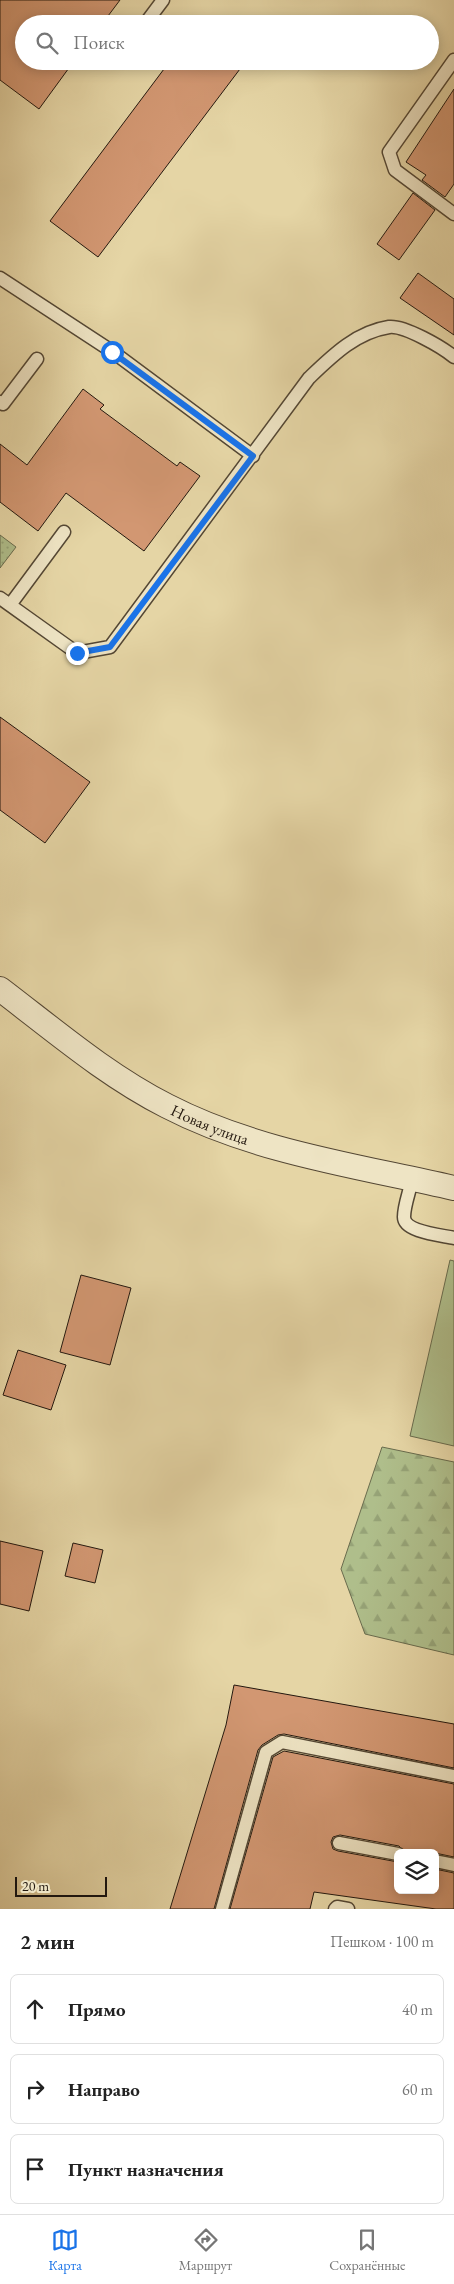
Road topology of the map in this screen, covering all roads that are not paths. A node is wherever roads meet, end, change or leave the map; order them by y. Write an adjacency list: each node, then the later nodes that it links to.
1 (163, 0): 2 (lane)
2 (152, 15)
3 (454, 60): 4 (lane)
4 (454, 214)
5 (0, 278): 9 (lane)
6 (454, 357): 9 (lane)
7 (37, 358): 8 (lane)
8 (0, 402)
9 (253, 456): 11 (lane)
10 (64, 532): 11 (lane)
11 (5, 602)
12 (0, 989): 13 (street, Новая улица)
13 (412, 1179): 14 (street, Новая улица); 15 (lane)
14 (454, 1188)
15 (454, 1238)
16 (454, 1776): 21 (lane)
17 (339, 1843): 18 (lane)
18 (394, 1853)
19 (439, 1862): 20 (lane)
20 (454, 1865)
21 (222, 1909)
22 (334, 1909): 23 (lane)
23 (348, 1909)

